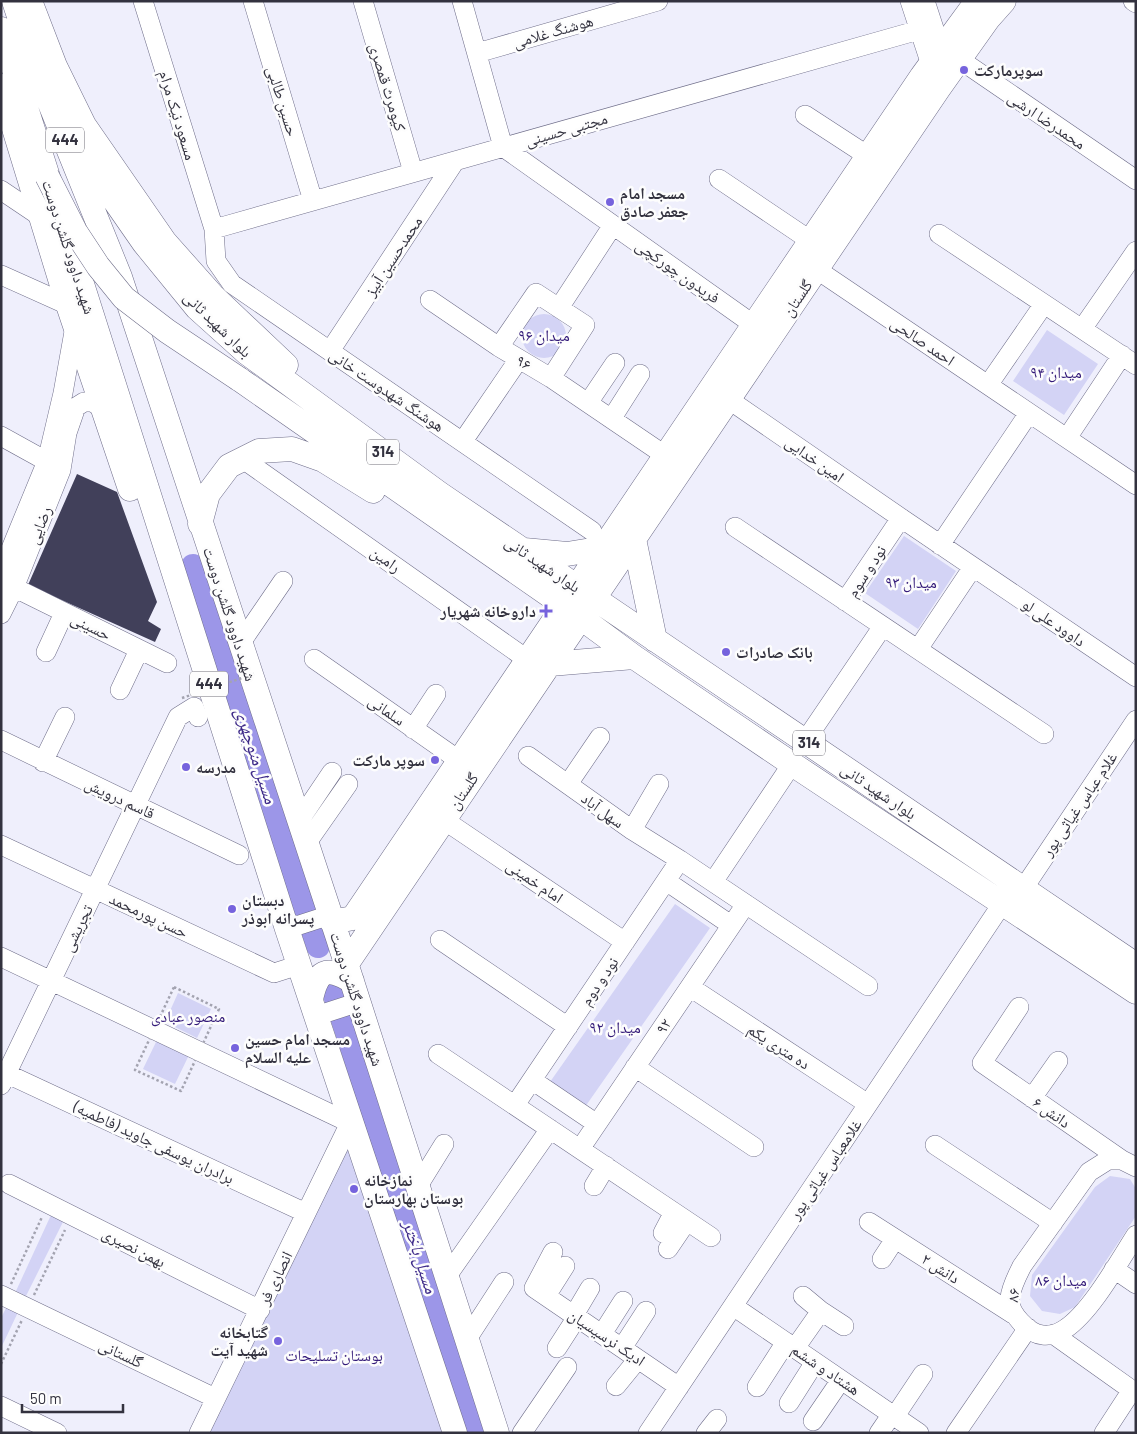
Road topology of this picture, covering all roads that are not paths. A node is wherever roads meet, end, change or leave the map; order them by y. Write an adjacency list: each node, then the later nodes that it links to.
1 (14, 1): 18 (main road, شهید داوود گلشن دوست / 444)
2 (30, 1): 60 (main road)
3 (143, 1): 32 (street, مسعود نیک مرام)
4 (253, 1): 29 (street, حسین طالبی)
5 (362, 1): 24 (street, کیومرث قمصری)
6 (462, 1): 16 (street)
7 (658, 1): 16 (street, هوشنگ غلامی)
8 (910, 1): 15 (street)
9 (925, 1): 17 (street)
10 (977, 1): 17 (main road, گلستان)
11 (1004, 1): 17 (main road, گلستان)
12 (1133, 1): 13 (street)
13 (1136, 3)
14 (1, 29): 25 (main road, شهید داوود گلشن دوست / 444)
15 (919, 30): 17 (street); 21 (street, مجتبی حسینی)
16 (476, 53): 21 (street)
17 (943, 58): 22 (main road, گلستان); 27 (street, محمدرضا ارشی); 36 (main road, گلستان)
18 (38, 74): 60 (main road, بلوار شهید ثانی / 314); 66 (main road, شهید داوود گلشن دوست / 444)
19 (1, 86): 30 (main road)
20 (805, 115): 22 (street)
21 (503, 147): 23 (street, مجتبی حسینی); 31 (street, فریدون چورکچی)
22 (868, 156): 34 (main road, گلستان)
23 (455, 161): 24 (street, مجتبی حسینی); 45 (street, محمدحسین آبیز)
24 (413, 172): 29 (street, مجتبی حسینی)
25 (47, 176): 72 (main road, بلوار شهید ثانی / 314, bridge); 118 (main road, شهید داوود گلشن دوست / 444, bridge)
26 (719, 179): 34 (street)
27 (1136, 180)
28 (1, 190): 30 (street)
29 (313, 201): 32 (street, مجتبی حسینی)
30 (41, 217): 41 (main road)
31 (613, 225): 40 (street); 42 (street, فریدون چورکچی)
32 (214, 229): 45 (street, هوشنگ شهدوست خانی)
33 (939, 234): 39 (street)
34 (811, 241): 42 (main road, گلستان)
35 (1136, 251): 43 (street)
36 (816, 269): 51 (street, احمد صالحی); 52 (main road, گلستان)
37 (1, 275): 41 (street)
38 (430, 300): 44 (street)
39 (1044, 304): 43 (street); 51 (street)
40 (559, 308): 44 (street, ۹۶); 50 (street, ۹۶)
41 (72, 315): 54 (main road); 63 (street, رضایی)
42 (754, 325): 61 (main road, گلستان)
43 (1082, 329): 47 (street)
44 (499, 347): 46 (street, ۹۶)
45 (330, 351): 59 (street, هوشنگ شهدوست خانی)
46 (518, 359): 50 (street, ۹۶); 59 (street)
47 (1129, 360): 58 (street)
48 (615, 363): 53 (street)
49 (640, 374): 56 (street)
50 (551, 378): 53 (street)
51 (988, 385): 55 (street, احمد صالحی)
52 (728, 399): 65 (street, امین خدایی); 69 (main road, گلستان)
53 (588, 403): 56 (street)
54 (101, 407): 63 (street, رضایی); 118 (main road)
55 (1029, 412): 58 (street, احمد صالحی); 70 (street)
56 (612, 418): 61 (street)
57 (1, 436): 63 (street)
58 (1066, 438): 64 (street, احمد صالحی)
59 (463, 441): 68 (street, هوشنگ شهدوست خانی)
60 (378, 448): 71 (main road, بلوار شهید ثانی / 314)
61 (666, 456): 68 (main road, گلستان)
62 (243, 459): 66 (main road); 72 (main road); 89 (street, رامین)
63 (54, 465): 74 (street, رضایی); 76 (street, رضایی)
64 (1136, 485)
65 (900, 518): 70 (street, امین خدایی); 77 (street, نود و سوم)
66 (200, 524): 83 (main road, شهید داوود گلشن دوست / 444)
67 (736, 527): 77 (street)
68 (598, 539): 71 (main road); 78 (main road, گلستان)
69 (634, 539): 78 (main road, گلستان); 82 (main road)
70 (940, 545): 73 (street, داوود علی لو)
71 (521, 550): 78 (main road, بلوار شهید ثانی / 314)
72 (497, 559): 78 (main road, بلوار شهید ثانی / 314)
73 (973, 567): 84 (street); 91 (street, داوود علی لو)
74 (1, 573)
75 (283, 581): 83 (street)
76 (8, 585): 79 (street, حسینی); 80 (street, رضایی)
77 (845, 601): 81 (street, نود و سوم)
78 (579, 602): 82 (main road, بلوار شهید ثانی / 314); 87 (main road, بلوار شهید ثانی / 314); 89 (main road, گلستان)
79 (64, 613): 85 (street, حسینی); 86 (street)
80 (1, 614)
81 (883, 626): 84 (street, نود و سوم); 101 (street)
82 (655, 640): 101 (main road, بلوار شهید ثانی / 314)
83 (240, 644): 112 (main road, شهید داوود گلشن دوست / 444)
84 (918, 649): 98 (street, نود و سوم)
85 (139, 650): 90 (street, حسینی); 92 (street)
86 (46, 652)
87 (634, 657): 89 (main road); 105 (main road, بلوار شهید ثانی / 314)
88 (314, 659): 97 (street, سلمانی)
89 (539, 662): 103 (main road, گلستان); 111 (main road, گلستان)
90 (167, 664)
91 (1136, 677)
92 (120, 690)
93 (436, 694): 97 (street)
94 (66, 717): 104 (street)
95 (198, 718): 110 (street, تجریشی)
96 (1136, 720): 121 (street, غلام عباس غیاثی ‌پور)
97 (413, 729): 103 (street, سلمانی)
98 (1044, 734)
99 (600, 737): 108 (street)
100 (1, 740): 104 (street, قاسم درویش)
101 (805, 741): 121 (main road, بلوار شهید ثانی / 314)
102 (528, 756): 108 (street, سهل آباد)
103 (460, 761): 126 (main road, گلستان)
104 (44, 762): 110 (street, قاسم درویش)
105 (792, 764): 120 (street); 124 (main road, بلوار شهید ثانی / 314)
106 (332, 772): 112 (street)
107 (348, 784): 114 (street)
108 (568, 784): 113 (street, سهل آباد)
109 (659, 784): 113 (street)
110 (135, 806): 116 (street, قاسم درویش); 122 (street, تجریشی)
111 (444, 820): 126 (main road, گلستان); 128 (street, امام خمینی)
112 (299, 821): 114 (main road, شهید داوود گلشن دوست / 444)
113 (632, 830): 117 (street, سهل آباد)
114 (306, 844): 126 (main road, شهید داوود گلشن دوست / 444)
115 (1, 845): 122 (street, حسن پورمحمد)
116 (239, 855)
117 (680, 860): 119 (street, نود و دوم); 120 (street, سهل آباد)
118 (267, 868): 129 (main road, شهید داوود گلشن دوست / 444)
119 (666, 881): 125 (street); 128 (street, نود و دوم)
120 (712, 882): 123 (street, سهل آباد)
121 (1023, 889): 124 (main road); 131 (main road, بلوار شهید ثانی / 314)
122 (95, 890): 129 (street, حسن پورمحمد); 132 (street, تجریشی)
123 (746, 904): 125 (street, ۹۲); 134 (street, سهل آباد)
124 (1002, 904): 136 (main road, بلوار شهید ثانی / 314); 146 (street, غلامعباس غیاثی پور)
125 (731, 925): 135 (street, ۹۲)
126 (344, 926): 129 (street, حسن پورمحمد); 129 (main road); 133 (main road, شهید داوود گلشن دوست / 444)
127 (440, 940): 139 (street)
128 (625, 942): 139 (street, نود و دوم)
129 (293, 949): 138 (main road, 444)
130 (1, 957): 132 (street)
131 (1136, 965)
132 (51, 981): 143 (street, تجریشی); 148 (street)
133 (352, 983): 138 (street); 138 (main road); 158 (main road, شهید داوود گلشن دوست / 444)
134 (868, 986)
135 (690, 987): 142 (street, ۹۲); 146 (street, ده متری یکم)
136 (1136, 992)
137 (1019, 1007): 145 (street, دانش ۶)
138 (314, 1008): 148 (main road, 444)
139 (568, 1027): 144 (street, نود و دوم)
140 (438, 1054): 147 (street)
141 (1058, 1061): 145 (street)
142 (635, 1068): 149 (street, ۹۲); 153 (street)
143 (3, 1076): 160 (street, برادران یوسفی جاوید (فاطمیه))
144 (532, 1080): 147 (street, نود و دوم); 149 (street)
145 (1032, 1098): 155 (street, دانش ۶)
146 (868, 1104): 178 (street, غلامعباس غیاثی پور)
147 (515, 1105): 150 (street)
148 (350, 1123): 160 (street, انصاری فر); 208 (main road, 444)
149 (597, 1124): 154 (street, ۹۲)
150 (550, 1128): 154 (street); 171 (street)
151 (444, 1144): 158 (street)
152 (935, 1145): 163 (street)
153 (754, 1147)
154 (580, 1149): 156 (street)
155 (1129, 1164): 163 (street, ۸۶)
156 (606, 1166): 159 (street); 161 (street)
157 (9, 1184): 179 (street, بهمن نصیری)
158 (418, 1186): 171 (main road, شهید داوود گلشن دوست / 444)
159 (594, 1186)
160 (306, 1213): 179 (street, انصاری فر)
161 (681, 1216): 165 (street); 167 (street)
162 (869, 1222): 166 (street, دانش ۲)
163 (1053, 1223): 182 (street, ۸۶)
164 (1136, 1235): 170 (street)
165 (711, 1237)
166 (895, 1238): 169 (street); 182 (street, دانش ۲)
167 (665, 1241)
168 (559, 1259): 183 (street, ادیک نرسیسیان)
169 (882, 1259)
170 (1114, 1269): 173 (street); 187 (street)
171 (447, 1276): 188 (main road, شهید داوود گلشن دوست / 444)
172 (504, 1282): 188 (street)
173 (1136, 1284)
174 (590, 1288): 183 (street)
175 (3, 1296): 201 (street, گلستانی)
176 (803, 1296): 181 (street)
177 (624, 1301): 186 (street)
178 (733, 1306): 189 (street, هشتاد و ششم); 198 (street, غلامعباس غیاثی پور)
179 (260, 1310): 201 (street, انصاری فر)
180 (646, 1311): 191 (street)
181 (822, 1311): 184 (street); 189 (street)
182 (1013, 1314): 185 (street, ۸۶)
183 (575, 1316): 186 (street, ادیک نرسیسیان); 190 (street)
184 (844, 1326)
185 (1028, 1328): 187 (street, ۸۶); 214 (street)
186 (602, 1334): 191 (street, ادیک نرسیسیان)
187 (1053, 1334): 200 (street)
188 (467, 1339): 209 (main road, شهید داوود گلشن دوست / 444)
189 (791, 1345): 193 (street, هشتاد و ششم); 199 (street)
190 (557, 1348)
191 (622, 1348): 192 (street, ادیک نرسیسیان)
192 (638, 1359): 197 (street); 198 (street, ادیک نرسیسیان)
193 (815, 1362): 196 (street, هشتاد و ششم); 202 (street)
194 (567, 1367): 210 (street)
195 (923, 1374): 204 (street)
196 (842, 1380): 204 (street, هشتاد و ششم); 205 (street)
197 (616, 1386)
198 (679, 1387): 211 (street, غلامعباس غیاثی پور)
199 (757, 1387)
200 (1134, 1392): 215 (street)
201 (216, 1398): 207 (street, انصاری فر)
202 (789, 1403)
203 (1, 1406): 206 (street)
204 (894, 1415): 212 (street); 213 (street, هشتاد و ششم)
205 (814, 1421)
206 (57, 1433)
207 (199, 1433)
208 (455, 1433)
209 (497, 1433)
210 (522, 1433)
211 (648, 1433)
212 (879, 1433)
213 (919, 1433)
214 (956, 1433)
215 (1104, 1433)

